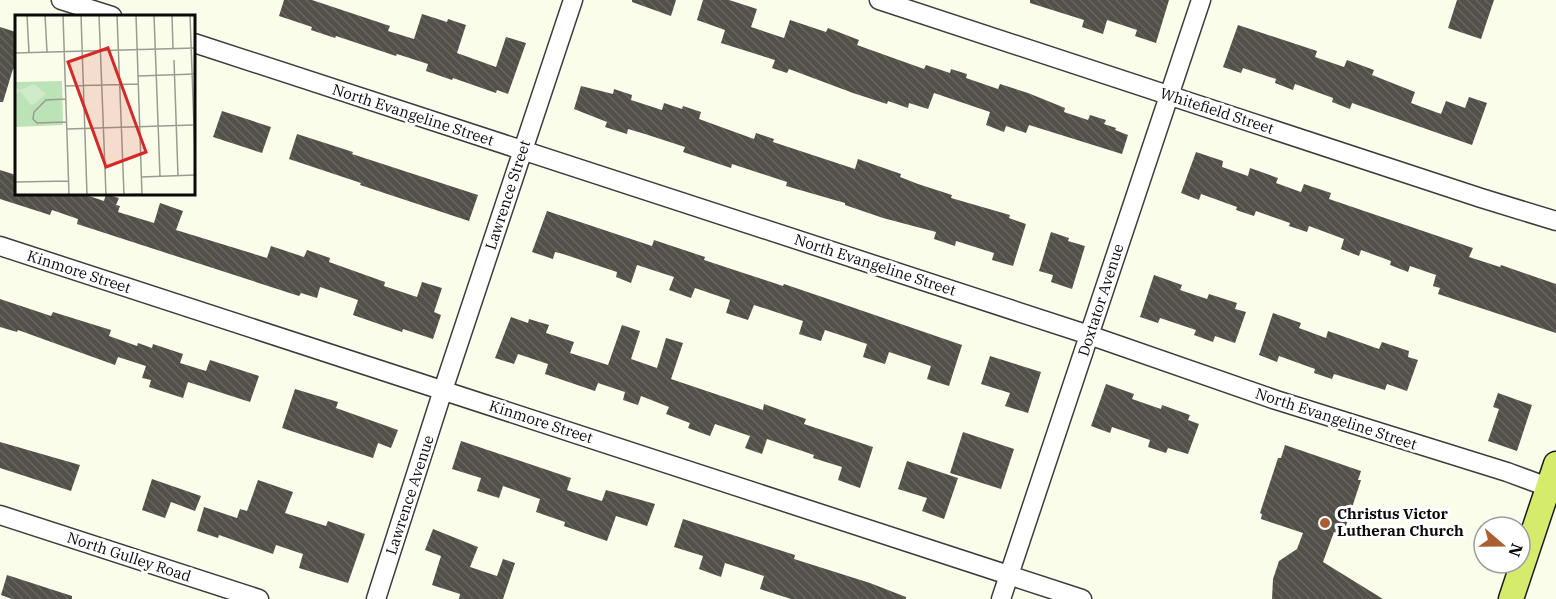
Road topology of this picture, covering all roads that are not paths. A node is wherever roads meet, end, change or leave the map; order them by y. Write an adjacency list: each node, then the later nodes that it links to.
1 (61, 0): 5 (street)
2 (573, 0): 8 (street, Lawrence Street)
3 (879, 0): 7 (street, Whitefield Street)
4 (1201, 0): 7 (street, Doxtator Avenue)
5 (108, 15)
6 (195, 43): 8 (street, North Evangeline Street)
7 (1169, 95): 9 (street, Whitefield Street); 11 (street, Doxtator Avenue)
8 (523, 150): 11 (street, North Evangeline Street); 12 (street, Lawrence Street)
9 (1556, 220)
10 (0, 246): 12 (street, Kinmore Street)
11 (1089, 335): 14 (street, North Evangeline Street); 16 (street, Doxtator Avenue)
12 (443, 390): 16 (street, Kinmore Street); 18 (street, Lawrence Avenue)
13 (1556, 464): 14 (main road)
14 (1552, 489): 21 (main road)
15 (0, 514): 17 (street, North Gulley Road)
16 (1009, 575): 19 (street, Doxtator Avenue); 20 (street, Kinmore Street)
17 (259, 599)
18 (376, 599)
19 (1001, 599)
20 (1082, 599)
21 (1511, 599)

